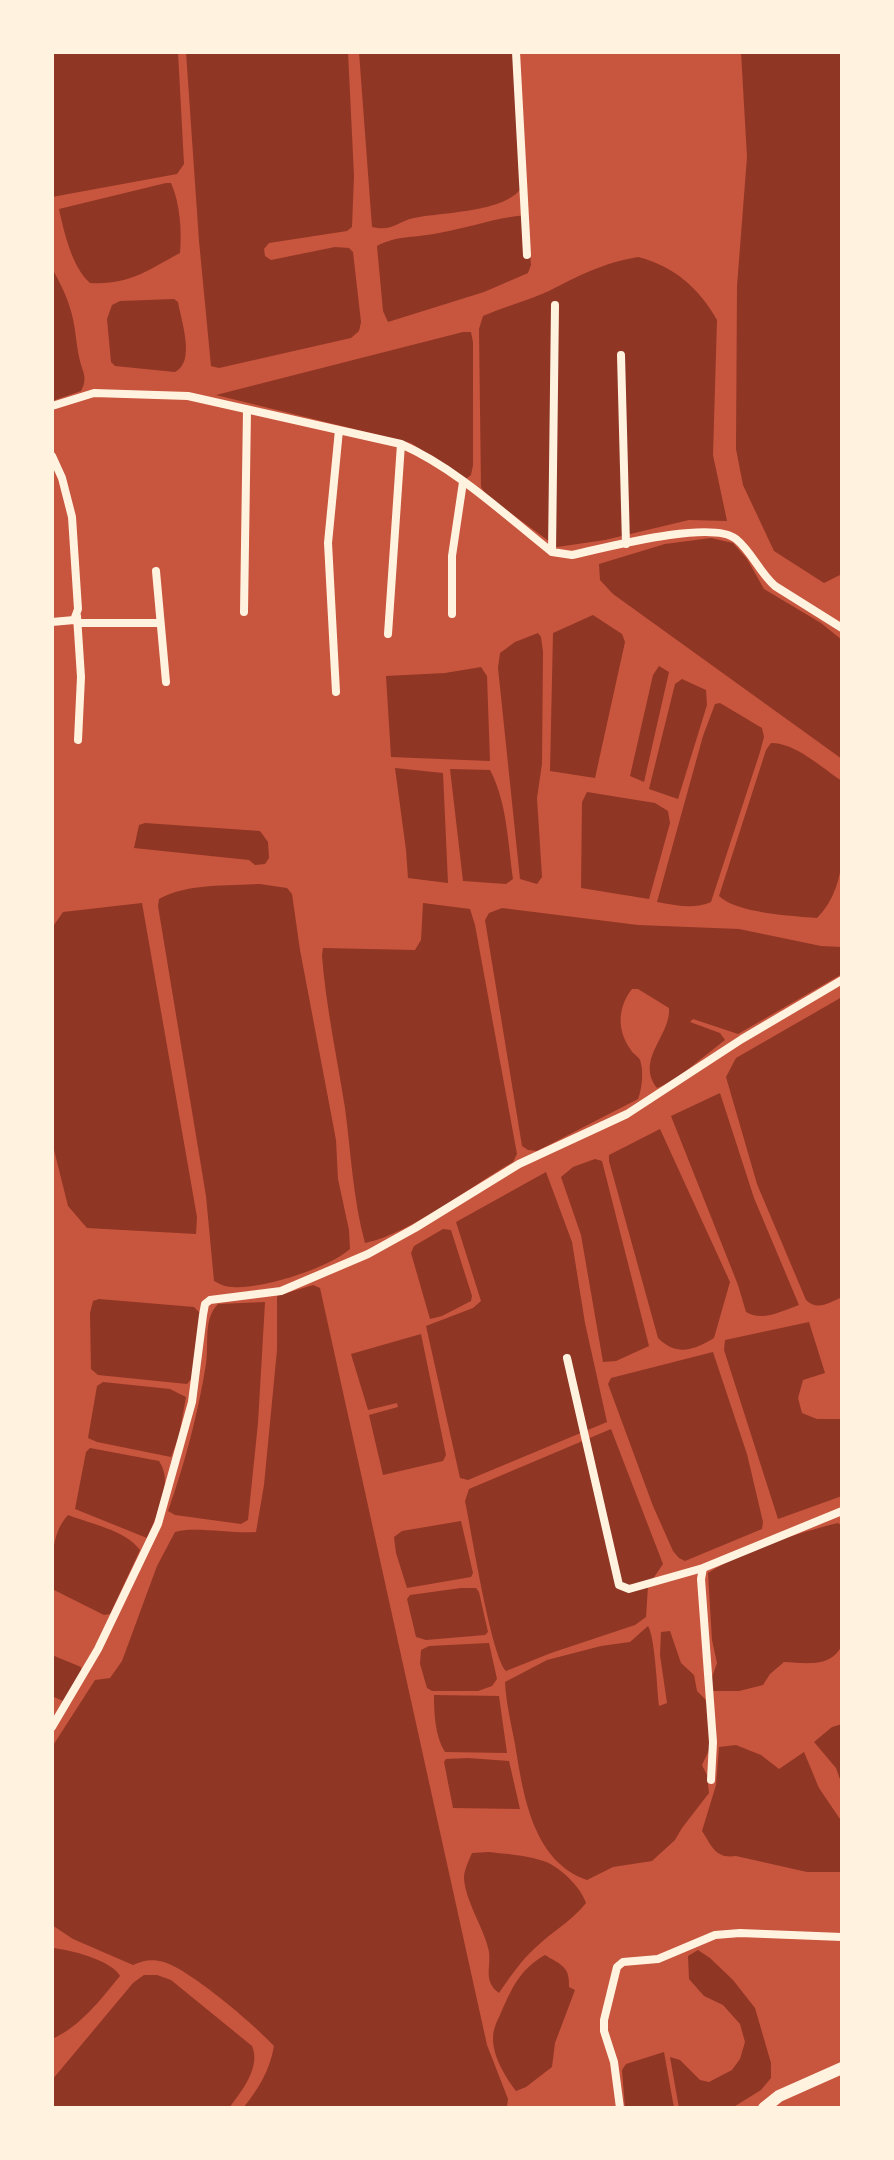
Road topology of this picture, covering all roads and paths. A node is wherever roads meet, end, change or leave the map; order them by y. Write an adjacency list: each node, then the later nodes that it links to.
1 (516, 52): 2 (street)
2 (527, 255)
3 (555, 305): 12 (street)
4 (621, 355): 11 (street)
5 (52, 406): 6 (street)
6 (247, 410): 7 (street); 14 (street)
7 (339, 430): 8 (street); 22 (street)
8 (401, 444): 10 (street); 20 (street)
9 (52, 456): 16 (street)
10 (463, 482): 12 (street); 15 (street)
11 (626, 544): 12 (street); 19 (street)
12 (552, 552)
13 (156, 571): 18 (street)
14 (244, 612)
15 (452, 614)
16 (78, 620): 17 (street); 18 (street); 23 (street)
17 (52, 622)
18 (159, 623): 21 (street)
19 (842, 628)
20 (388, 634)
21 (166, 682)
22 (336, 692)
23 (78, 740)
24 (842, 980): 28 (street)
25 (567, 1358): 27 (street)
26 (842, 1511): 27 (street)
27 (703, 1568): 29 (street)
28 (52, 1727)
29 (711, 1780)
30 (842, 1937): 32 (street)
31 (842, 2068): 33 (main road)
32 (620, 2108)
33 (764, 2108)

